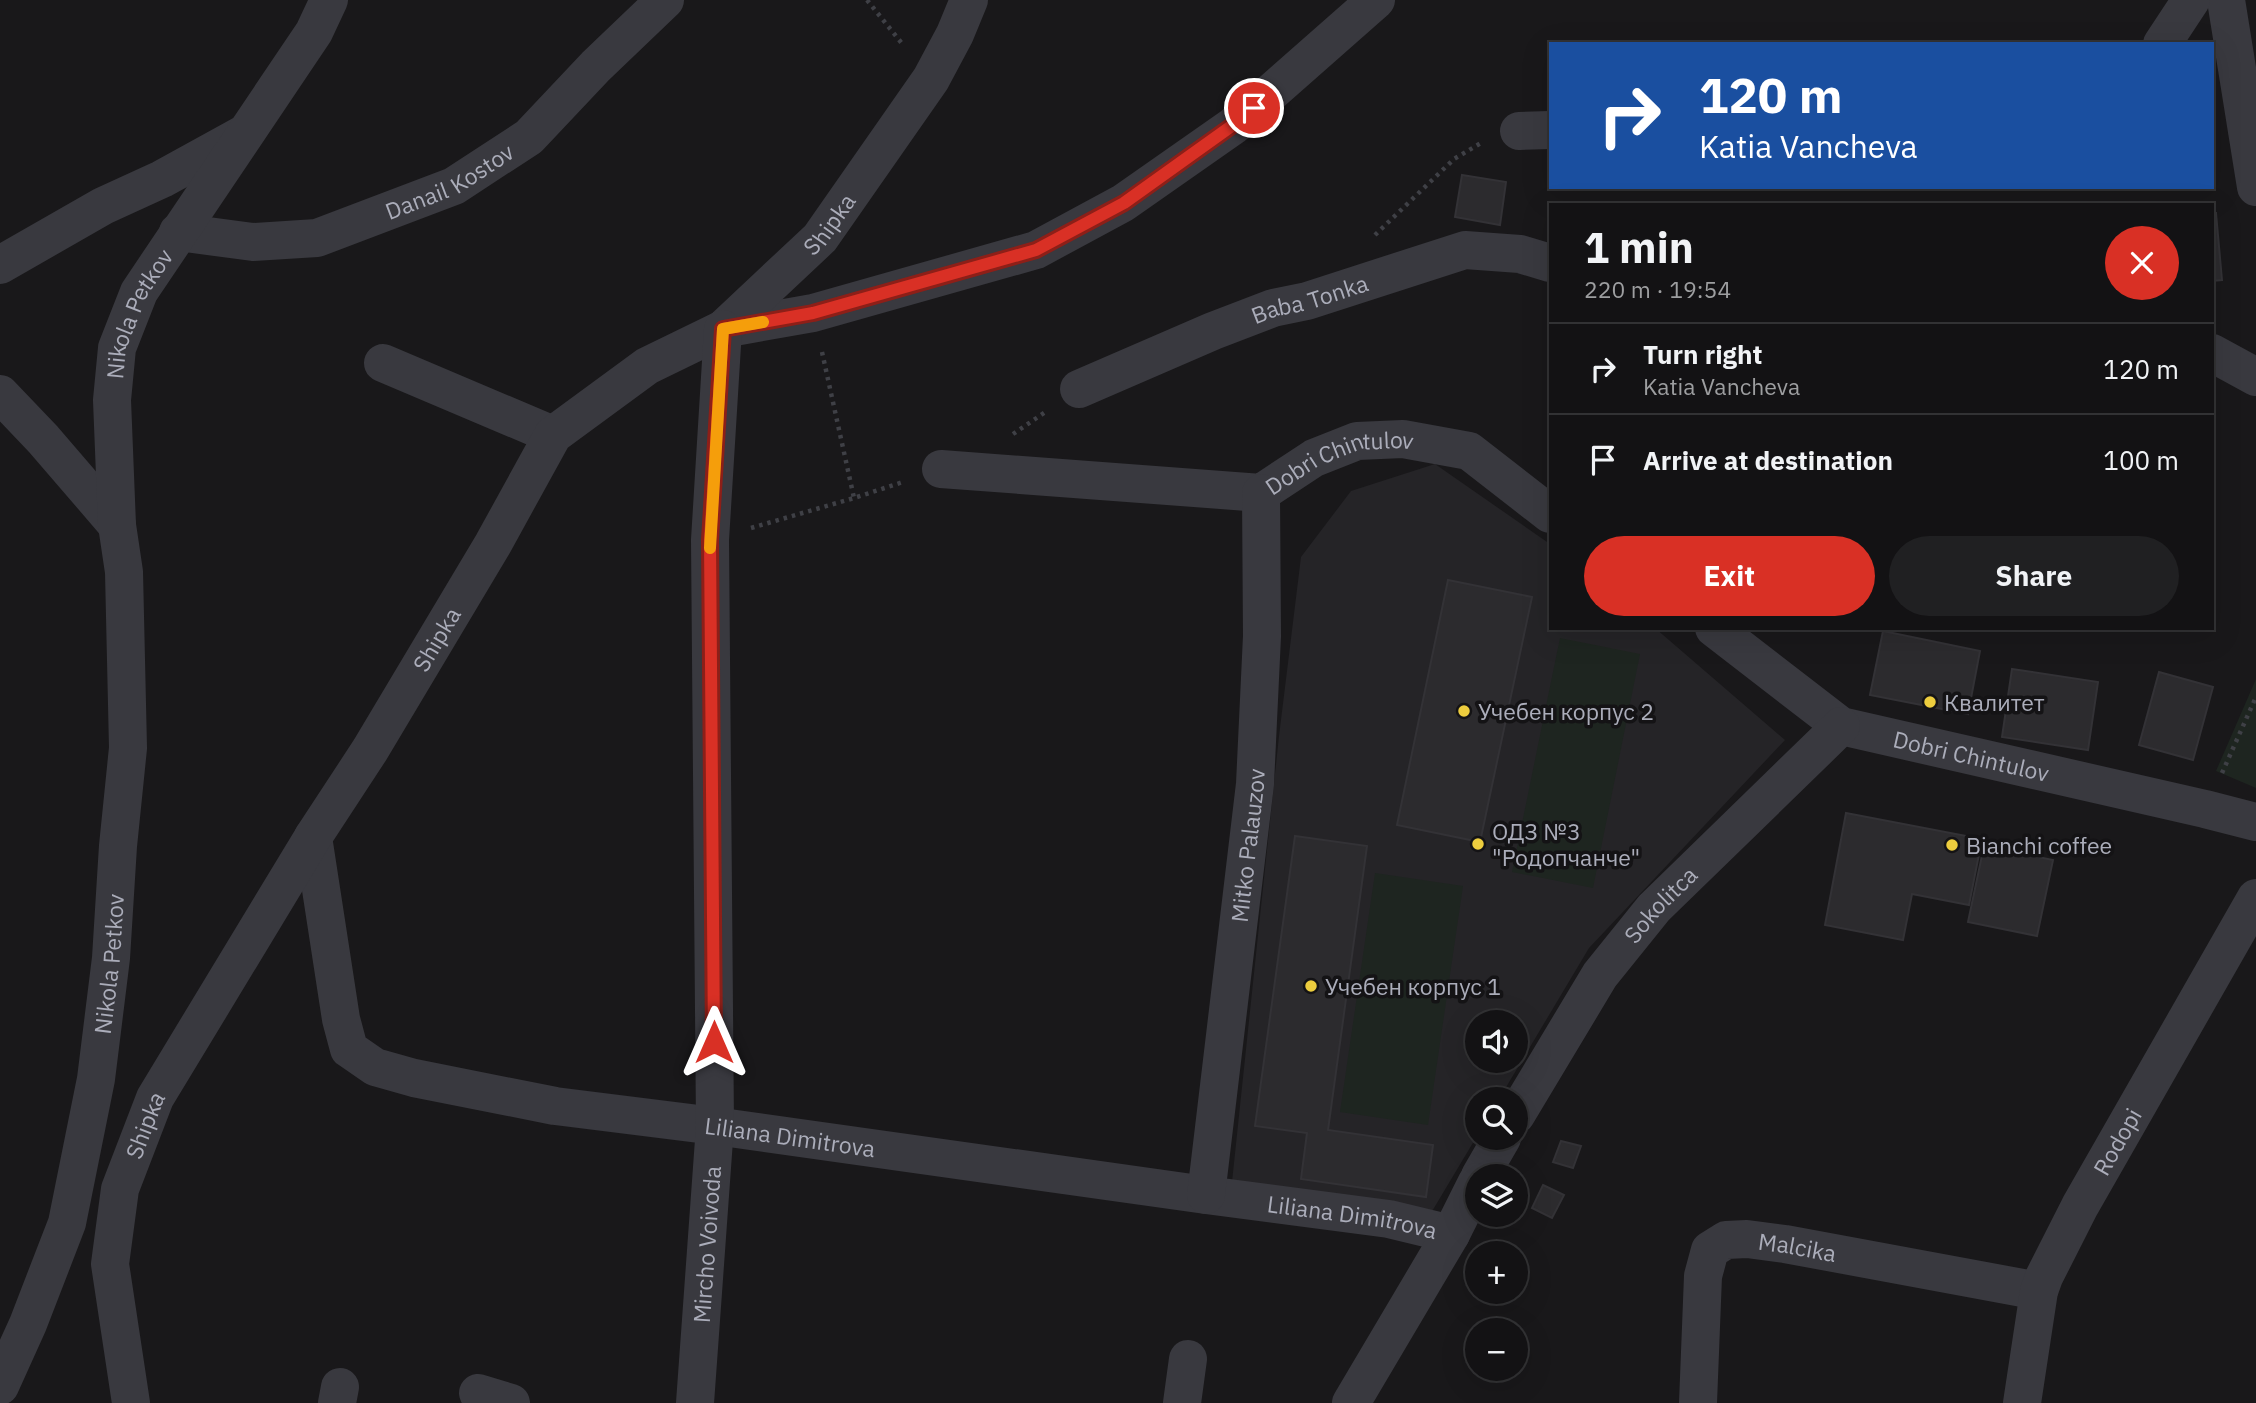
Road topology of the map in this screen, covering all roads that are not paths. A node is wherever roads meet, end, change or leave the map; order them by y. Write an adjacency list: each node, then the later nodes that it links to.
1 (329, 0): 8 (street, Nikola Petkov)
2 (665, 0): 10 (street, Danail Kostov)
3 (969, 0): 13 (street, Shipka)
4 (1376, 0): 13 (street)
5 (2191, 0): 7 (street)
6 (2226, 0): 9 (street)
7 (2163, 42)
8 (247, 132): 10 (street, Nikola Petkov); 12 (street, Nikola Petkov)
9 (2256, 187)
10 (178, 232): 23 (street, Nikola Petkov)
11 (1549, 263): 17 (street, Baba Tonka)
12 (0, 265)
13 (723, 329): 19 (street, Shipka); 30 (street, Mircho Voivoda)
14 (2214, 354): 16 (street)
15 (383, 363): 19 (street)
16 (2256, 377)
17 (1079, 389)
18 (0, 394): 23 (street)
19 (553, 435): 27 (street, Shipka)
20 (941, 469): 21 (street, Dobri Chintulov)
21 (1262, 493): 22 (street, Dobri Chintulov); 31 (street, Mitko Palauzov)
22 (1549, 513)
23 (117, 525): 36 (street, Nikola Petkov)
24 (1717, 630): 25 (street, Dobri Chintulov)
25 (1840, 726): 26 (street, Dobri Chintulov); 29 (street, Sokolitca)
26 (2256, 822)
27 (313, 837): 30 (street, Liliana Dimitrova); 37 (street, Shipka)
28 (2256, 898): 34 (street, Rodopi)
29 (1528, 1095)
30 (715, 1126): 31 (street, Liliana Dimitrova); 38 (street, Mircho Voivoda)
31 (1206, 1195): 33 (street, Liliana Dimitrova)
32 (1465, 1206): 33 (street)
33 (1451, 1234): 40 (street)
34 (2039, 1291): 41 (street, Malcika); 42 (street, Rodopi)
35 (1188, 1359): 39 (street)
36 (0, 1386)
37 (131, 1403)
38 (695, 1403)
39 (1182, 1403)
40 (1351, 1403)
41 (1698, 1403)
42 (2022, 1403)

